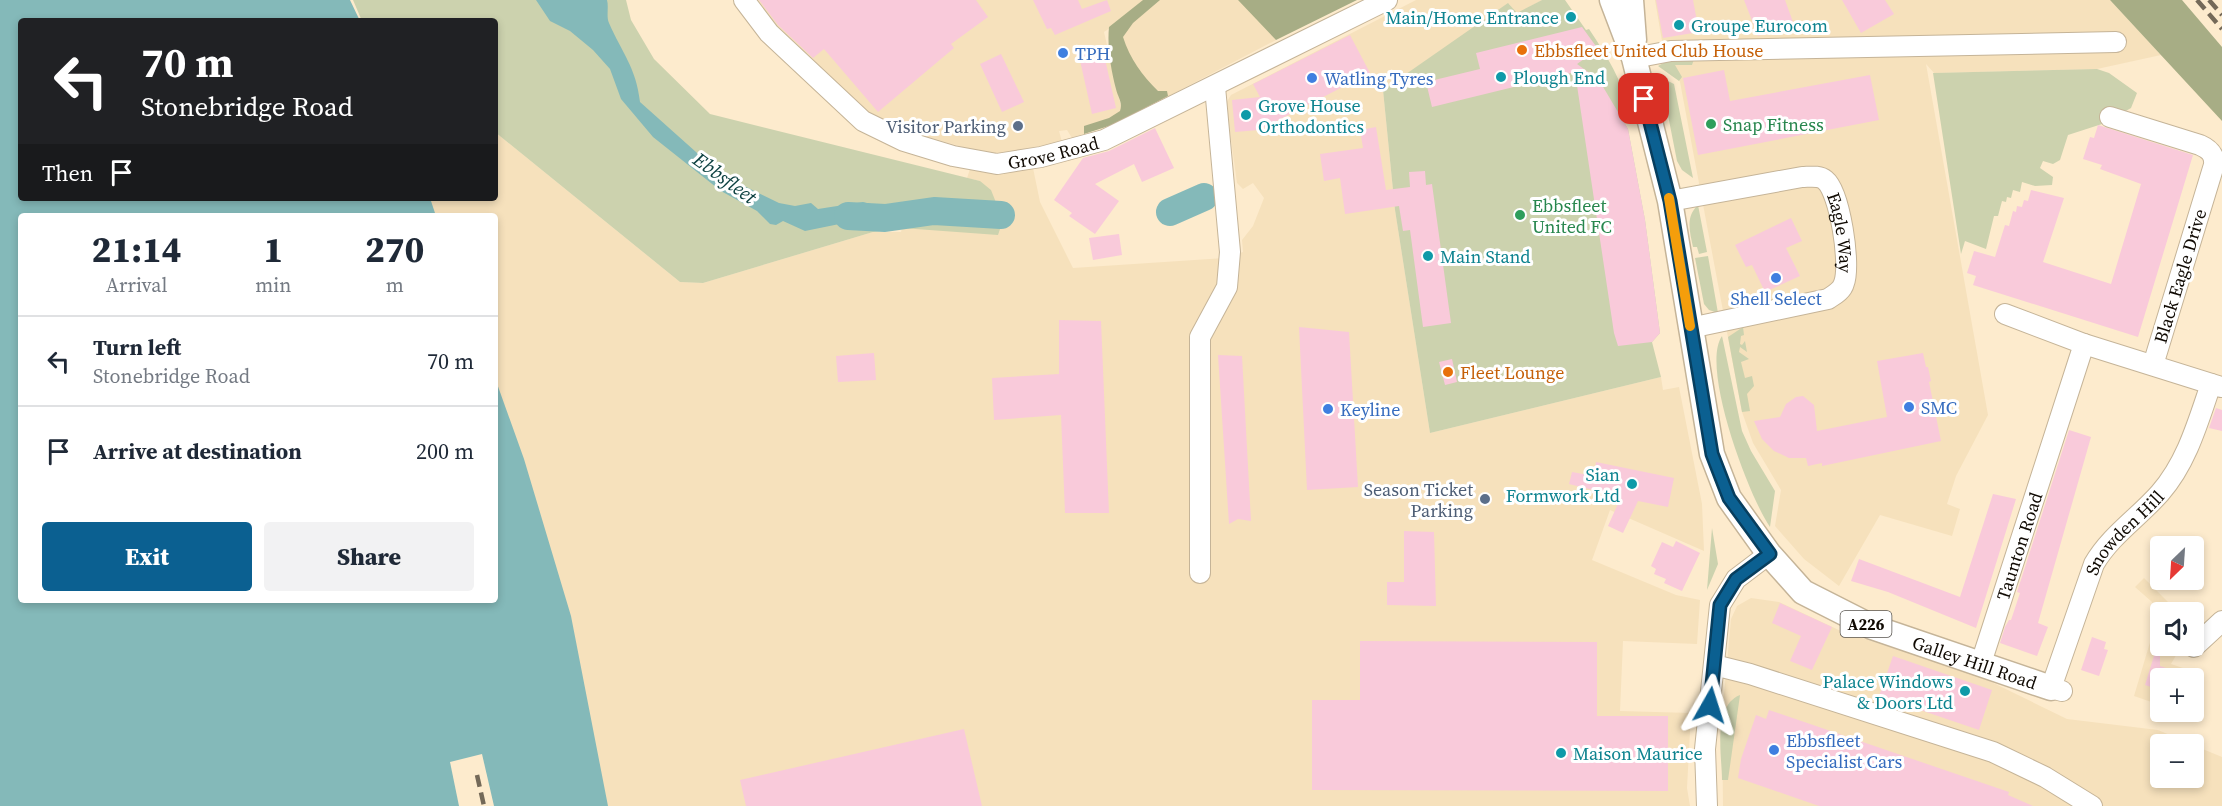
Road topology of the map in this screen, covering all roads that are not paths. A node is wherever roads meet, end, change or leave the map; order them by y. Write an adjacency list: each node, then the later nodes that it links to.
1 (744, 0): 7 (street, Grove Road)
2 (1387, 0): 7 (street, Grove Road)
3 (1612, 0): 6 (main road, A226)
4 (1631, 0): 6 (main road, A226)
5 (2116, 42): 6 (street)
6 (1634, 58): 9 (main road, A226)
7 (1215, 87): 16 (street)
8 (2110, 117): 13 (street, Black Eagle Drive)
9 (1670, 201): 11 (main road, A226); 11 (street, Eagle Way)
10 (2005, 314): 12 (street)
11 (1690, 328): 15 (main road, A226)
12 (2084, 344): 13 (street); 19 (street, Taunton Road)
13 (2153, 365): 14 (street)
14 (2216, 385): 21 (street, Snowden Hill)
15 (1770, 554): 19 (main road, Galley Hill Road / A226); 20 (street)
16 (1200, 573)
17 (2222, 621): 18 (street)
18 (2204, 638)
19 (1981, 663): 21 (main road, Galley Hill Road / A226)
20 (1714, 665): 22 (street); 23 (street)
21 (2057, 690)
22 (1707, 806)
23 (2092, 806)

